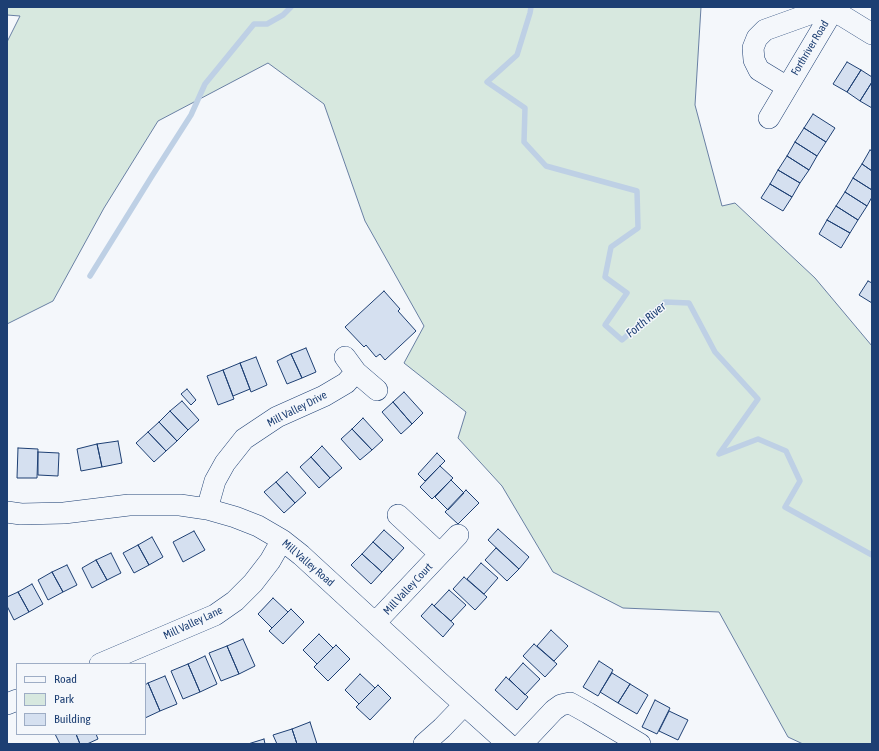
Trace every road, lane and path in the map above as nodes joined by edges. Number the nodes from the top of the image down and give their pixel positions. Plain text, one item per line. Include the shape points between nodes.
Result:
1 (834, 8) edge
2 (872, 34) edge
3 (787, 87) junction
4 (769, 118) dead end
5 (377, 390) dead end
6 (207, 509) junction
7 (7, 512) edge
8 (398, 515) dead end
9 (458, 535) dead end
10 (282, 540) junction
11 (440, 554) junction
12 (375, 623) junction
13 (102, 663) edge
14 (464, 705) junction
15 (424, 744) edge
16 (508, 744) edge
17 (522, 744) edge
18 (640, 744) edge

1 - 2 street
1 - 3 street, Forthriver Road
1 - 3 street, Forthriver Road via 818,11 765,30 757,38 753,48 754,60 759,70
3 - 4 street, Forthriver Road
5 - 6 street, Mill Valley Drive via 350,365 346,384 277,418 244,439 214,481
6 - 7 street, Mill Valley Road via 180,505 151,505 64,513
6 - 10 street, Mill Valley Road via 252,524
8 - 11 street, Mill Valley Court
9 - 11 street, Mill Valley Court
10 - 12 street, Mill Valley Road
10 - 13 street, Mill Valley Lane via 270,561 235,601 215,614
11 - 12 street, Mill Valley Court
12 - 14 street, Mill Valley Road
14 - 15 street
14 - 16 street, Mill Valley Road
17 - 18 street via 554,710 570,703

